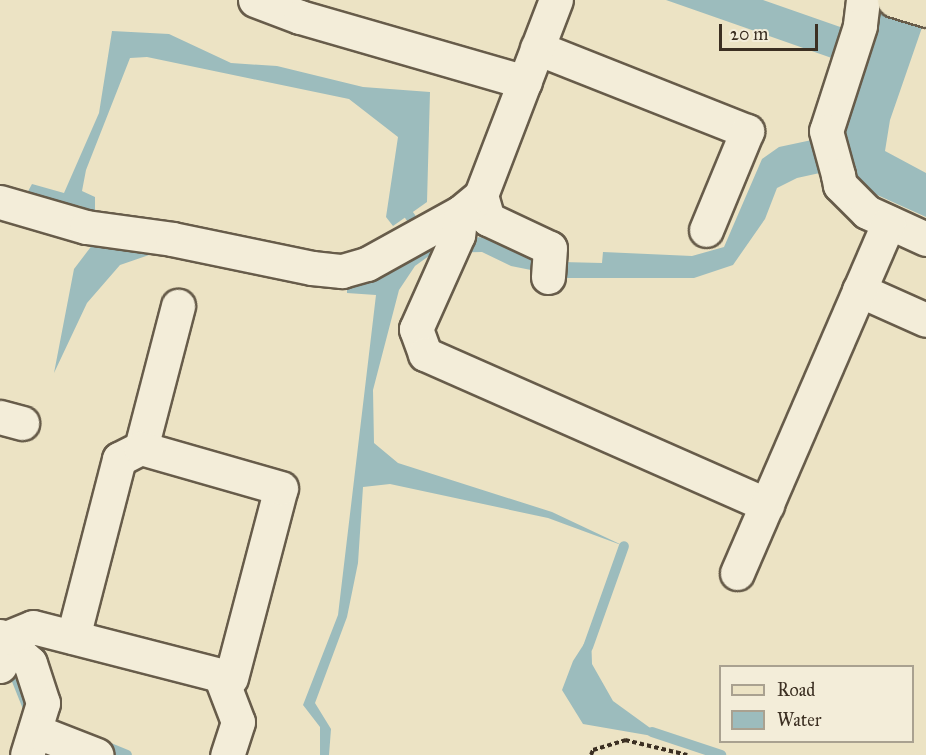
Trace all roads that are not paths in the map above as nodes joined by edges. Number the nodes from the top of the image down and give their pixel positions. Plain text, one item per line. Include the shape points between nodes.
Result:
1 (255, 0) edge
2 (556, 0) edge
3 (894, 0) edge
4 (926, 10) edge
5 (861, 13) edge
6 (537, 48) junction
7 (525, 82) junction
8 (0, 202) edge
9 (889, 222) junction
10 (449, 227) junction
11 (706, 230) dead end
12 (926, 238) edge
13 (549, 269) dead end
14 (859, 290) junction
15 (178, 306) dead end
16 (926, 320) edge
17 (141, 448) junction
18 (767, 505) junction
19 (737, 573) dead end
20 (73, 637) junction
21 (2, 650) edge
22 (220, 675) junction
23 (35, 730) edge
24 (97, 755) edge
25 (227, 755) edge

1 - 7 street via 300,17
2 - 6 street
3 - 4 main road
5 - 9 street via 826,131 840,185 867,212
6 - 7 street
6 - 11 street via 747,131
7 - 10 street
8 - 10 street via 95,228 342,270 367,264
9 - 12 street
9 - 14 street
10 - 13 street via 488,219 550,248
10 - 18 street via 416,329 425,354
14 - 16 street
14 - 18 street
15 - 17 street
17 - 20 street via 119,459
17 - 22 street via 281,488 231,678
18 - 19 street
20 - 21 street via 33,627
20 - 22 street
21 - 23 street via 30,663
22 - 25 street via 238,722
23 - 24 street

